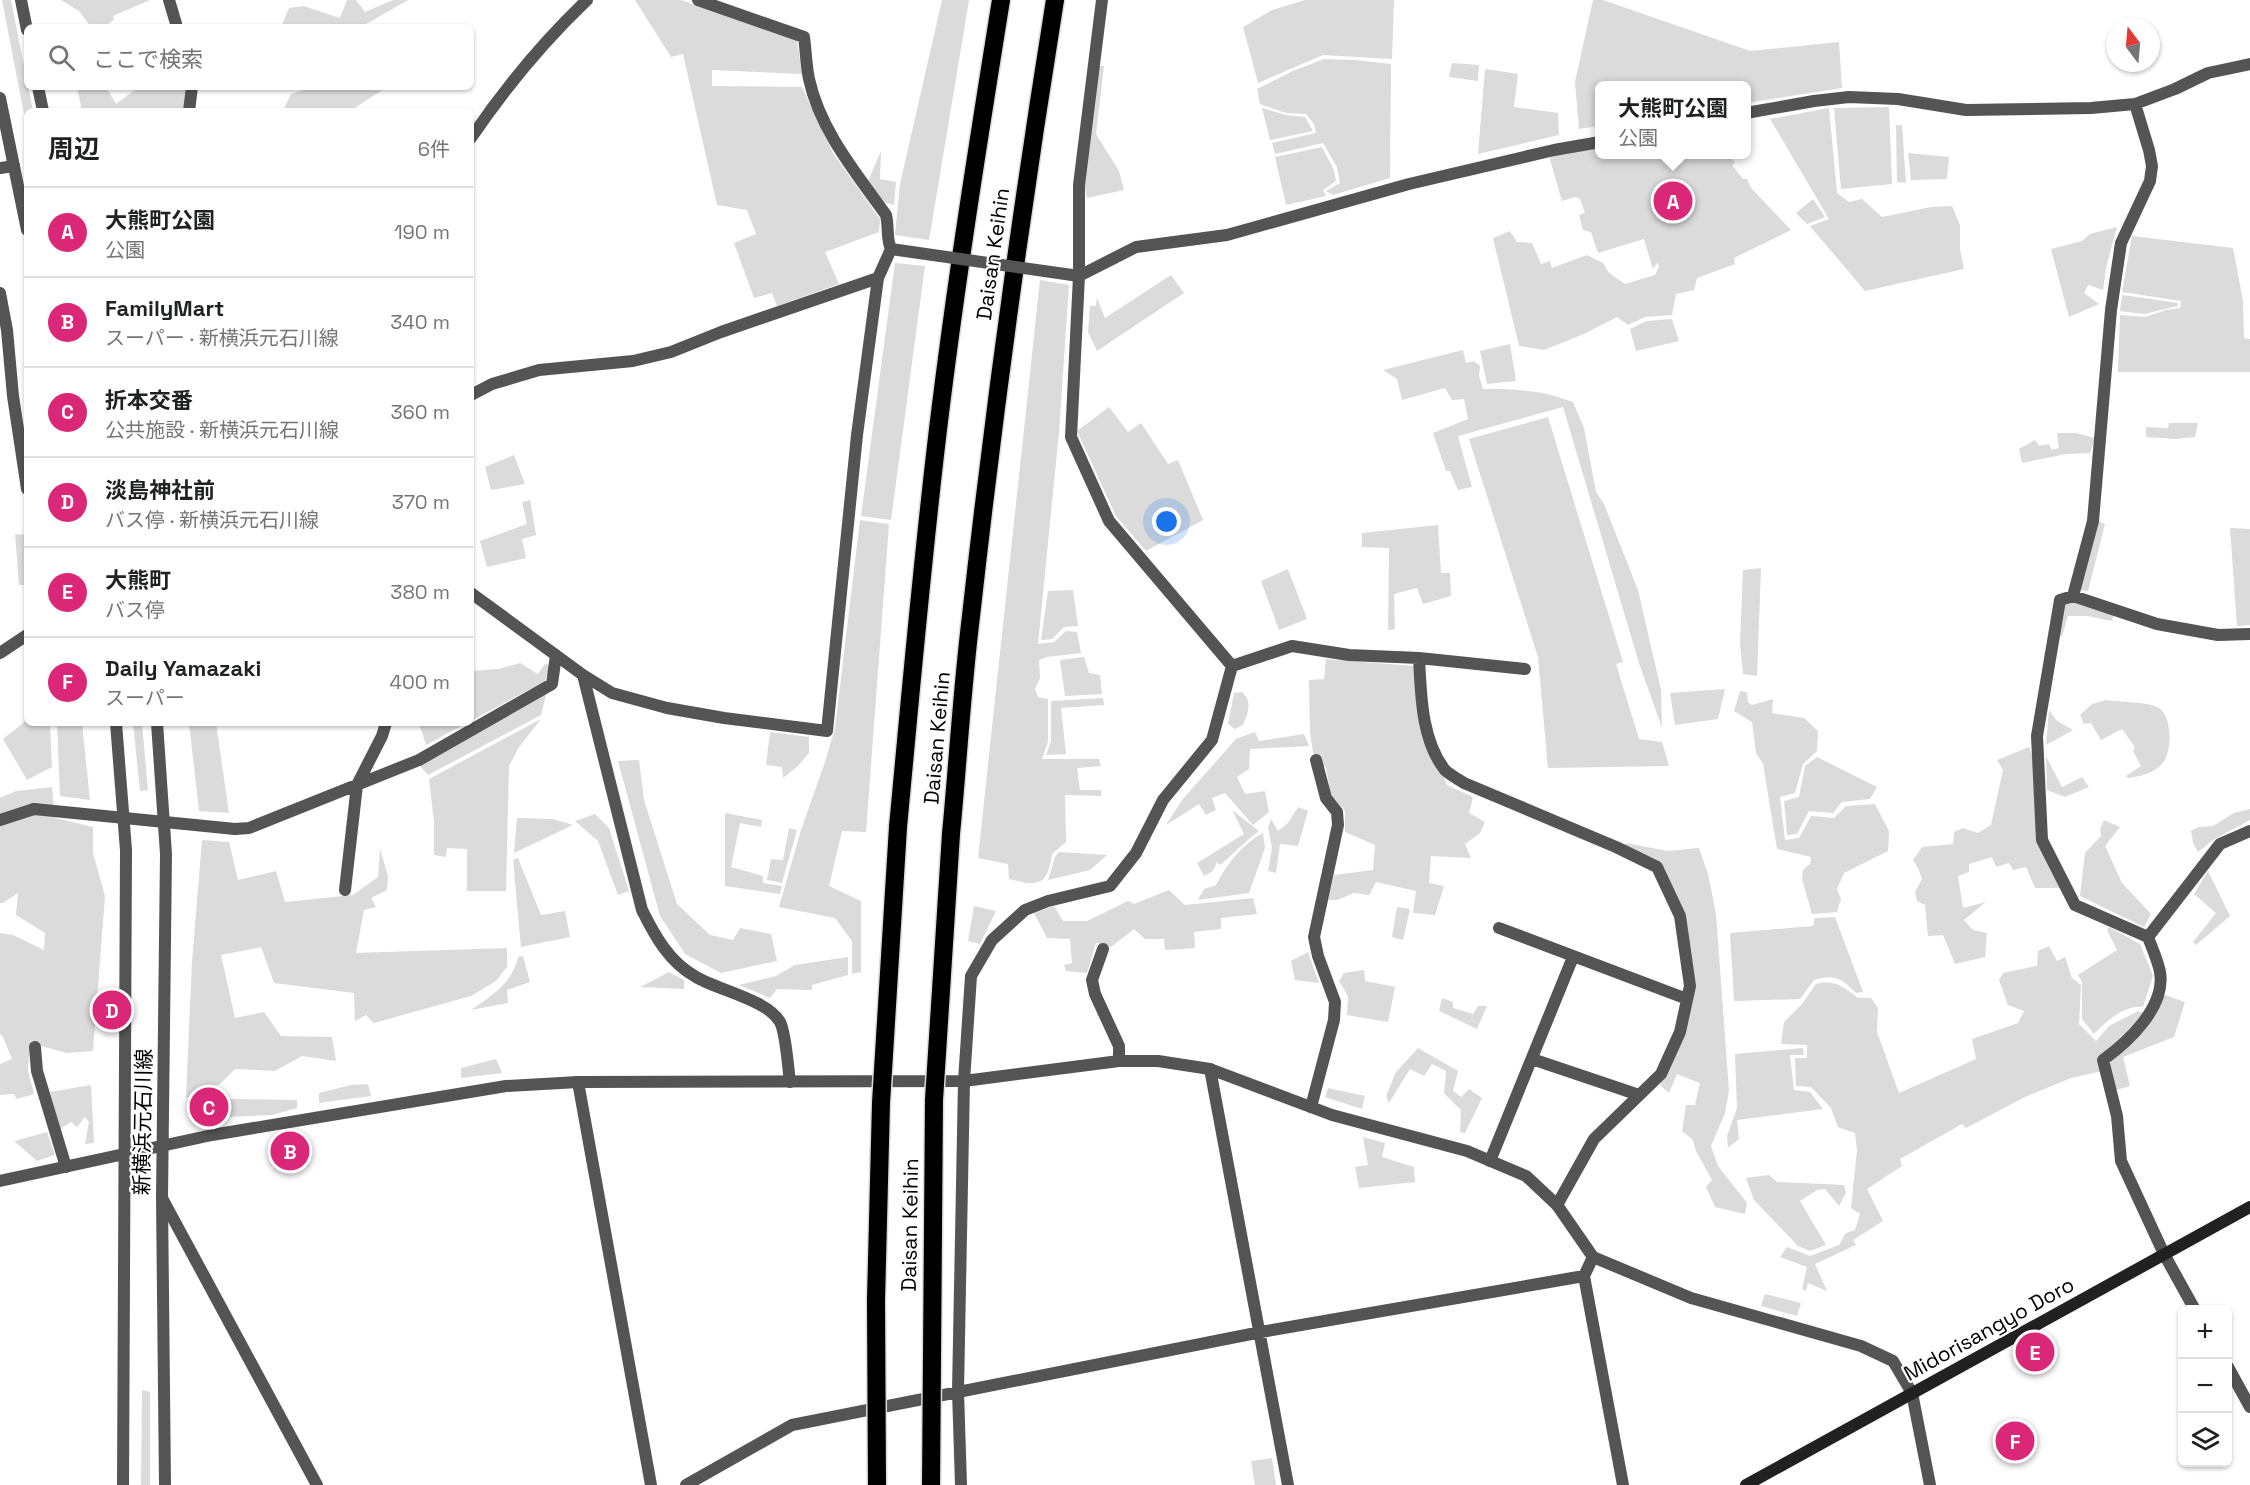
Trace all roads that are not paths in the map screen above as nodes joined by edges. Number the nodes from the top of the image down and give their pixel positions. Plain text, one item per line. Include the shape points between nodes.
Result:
1 (21, 0) edge
2 (169, 0) edge
3 (587, 0) edge
4 (698, 0) edge
5 (1001, 0) edge
6 (1055, 0) edge
7 (1102, 0) edge
8 (26, 24) edge
9 (176, 24) edge
10 (2250, 64) edge
11 (39, 90) edge
12 (192, 90) edge
13 (0, 98) edge
14 (2135, 104) junction
15 (42, 108) edge
16 (189, 108) edge
17 (1751, 112) edge
18 (474, 134) edge
19 (1595, 143) edge
20 (14, 166) junction
21 (0, 168) edge
22 (24, 215) edge
23 (891, 249) junction
24 (1079, 276) junction
25 (878, 278) junction
26 (0, 293) edge
27 (474, 393) edge
28 (24, 469) edge
29 (474, 595) edge
30 (2073, 596) junction
31 (2250, 634) edge
32 (24, 637) edge
33 (0, 653) edge
34 (556, 655) junction
35 (1419, 658) junction
36 (1232, 666) junction
37 (1525, 669) dead end
38 (583, 675) junction
39 (116, 726) edge
40 (157, 726) edge
41 (385, 726) edge
42 (1316, 760) dead end
43 (357, 785) junction
44 (0, 820) edge
45 (2250, 831) edge
46 (345, 890) dead end
47 (1499, 928) dead end
48 (2148, 936) junction
49 (1103, 949) dead end
50 (1573, 957) junction
51 (1687, 999) junction
52 (35, 1047) dead end
53 (1532, 1059) junction
54 (1119, 1061) junction
55 (1210, 1069) junction
56 (578, 1082) junction
57 (790, 1082) junction
58 (964, 1082) junction
59 (1639, 1095) junction
60 (1311, 1107) junction
61 (163, 1146) junction
62 (125, 1154) junction
63 (1490, 1161) junction
64 (66, 1167) junction
65 (0, 1181) edge
66 (162, 1198) junction
67 (1557, 1205) junction
68 (2250, 1207) edge
69 (2164, 1254) junction
70 (1593, 1257) junction
71 (1584, 1276) junction
72 (876, 1300) junction
73 (2192, 1305) edge
74 (1261, 1332) junction
75 (2232, 1374) edge
76 (958, 1391) junction
77 (1912, 1394) junction
78 (2250, 1407) edge
79 (123, 1485) edge
80 (165, 1485) edge
81 (317, 1485) edge
82 (651, 1485) edge
83 (686, 1485) edge
84 (867, 1485) edge
85 (877, 1485) edge
86 (930, 1485) edge
87 (961, 1485) edge
88 (1288, 1485) edge
89 (1623, 1485) edge
90 (1746, 1485) edge
91 (1930, 1485) edge

1 - 8 street
2 - 9 street
3 - 18 street via 532,56
4 - 23 street via 804,37 808,78 819,110 842,154 886,215
5 - 72 highway, Daisan Keihin, bridge via 969,196 917,618 898,827 881,1103
6 - 86 highway, Daisan Keihin, bridge via 993,419 951,834 934,1100
7 - 24 street via 1079,185
10 - 14 street via 2208,73
11 - 15 street
12 - 16 street
13 - 20 street
14 - 17 street via 1966,110 1898,99 1849,97
14 - 30 street via 2152,166 2150,181 2121,243 2111,310 2094,521
19 - 24 street via 1409,184 1227,235 1136,247
20 - 21 street
20 - 22 street
23 - 24 street, bridge
23 - 25 street
24 - 36 street via 1071,437 1109,521
25 - 27 street via 672,352 539,370
25 - 38 street via 857,435 827,731 667,708 612,693
26 - 28 street
29 - 34 street
30 - 31 street via 2157,624 2218,635
30 - 48 street via 2060,600 2037,736 2042,840 2075,905
32 - 33 street
34 - 38 street
34 - 43 street via 552,684 419,760
35 - 36 street via 1349,655 1292,646
35 - 37 street
35 - 51 street via 1423,717 1445,770 1464,783 1657,867 1680,916 1690,986
36 - 58 street via 1212,740 1163,800 1136,853 1110,886 1025,910 992,940 972,976
38 - 57 street via 642,910 655,937 672,959 695,977 770,1010 781,1023
39 - 62 street, 新横浜元石川線 via 126,850
40 - 61 street, 新横浜元石川線 via 166,854
41 - 43 street
42 - 60 street via 1338,825 1314,937 1335,1002 1334,1020
43 - 44 street, bridge via 249,828 34,809
43 - 46 street
45 - 48 street via 2220,844
47 - 50 street
48 - 69 street via 2160,973 2150,1013 2132,1036 2103,1060 2117,1116 2121,1161
49 - 54 street via 1092,980 1119,1046
50 - 51 street
50 - 53 street
51 - 59 street via 1680,1032 1661,1074
52 - 64 street via 37,1071
53 - 59 street
53 - 63 street
54 - 55 street via 1158,1061
54 - 58 street
55 - 60 street
55 - 74 street
56 - 57 street
56 - 61 street via 506,1086
56 - 82 street
57 - 58 street
58 - 76 street
59 - 67 street via 1594,1139
60 - 63 street via 1467,1150
61 - 62 street
61 - 66 street, 新横浜元石川線
62 - 64 street
62 - 79 street, 新横浜元石川線
63 - 67 street via 1526,1176
64 - 65 street
66 - 80 street, 新横浜元石川線
66 - 81 street
67 - 70 street
68 - 69 main road, Midorisangyo Doro
69 - 73 street
69 - 77 main road, Midorisangyo Doro
70 - 71 street
70 - 77 street via 1691,1298 1861,1346 1893,1361
71 - 74 street
71 - 89 street
72 - 84 highway, bridge
72 - 85 highway, Daisan Keihin, bridge
74 - 76 street
74 - 88 street
75 - 78 street
76 - 83 street via 792,1425
76 - 87 street
77 - 90 main road, Midorisangyo Doro
77 - 91 street

